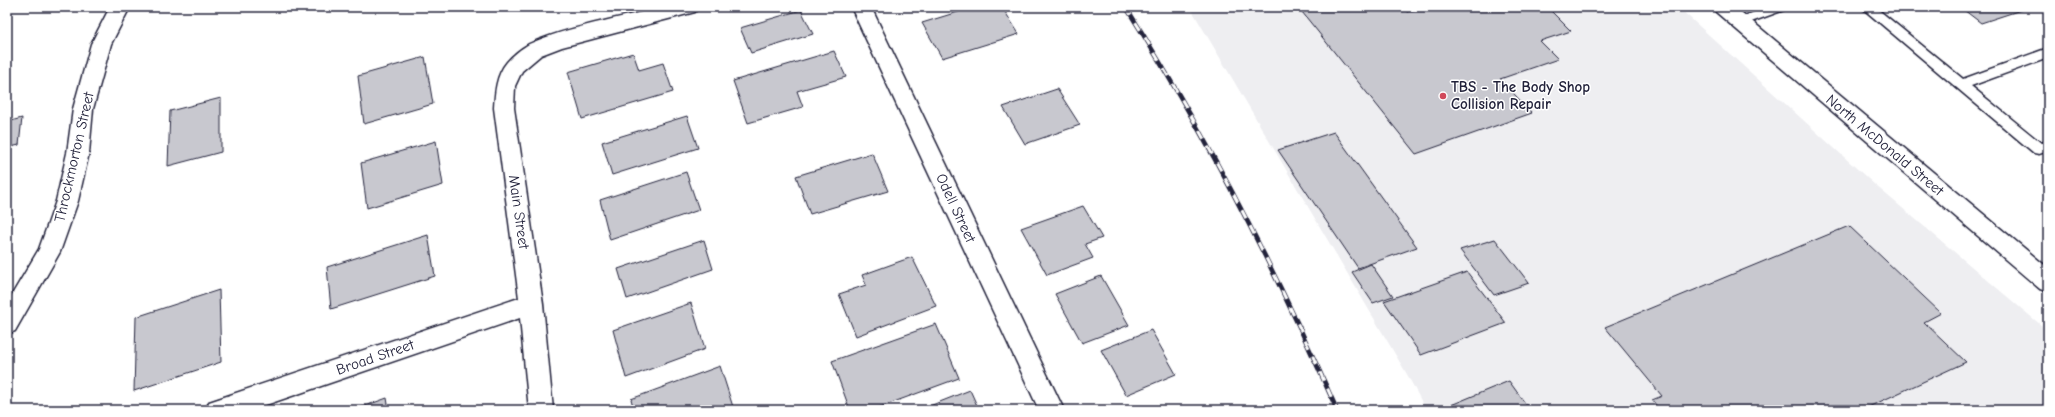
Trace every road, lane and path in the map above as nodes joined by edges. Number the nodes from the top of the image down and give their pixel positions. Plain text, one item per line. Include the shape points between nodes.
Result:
1 (120, 7) edge
2 (688, 7) edge
3 (861, 7) edge
4 (1723, 7) edge
5 (1780, 7) edge
6 (1867, 7) edge
7 (1740, 22) junction
8 (2048, 53) edge
9 (1961, 85) junction
10 (2048, 146) edge
11 (2048, 282) edge
12 (531, 304) junction
13 (7, 324) edge
14 (218, 410) edge
15 (541, 410) edge
16 (1052, 410) edge

1 - 13 street, Throckmorton Street via 101,44 83,109 78,152 67,201 49,252
2 - 12 street, Main Street via 556,41 534,50 514,67 505,86 504,108
3 - 16 street, Odell Street
4 - 7 street, North McDonald Street
5 - 7 lane
6 - 9 lane
7 - 11 street, North McDonald Street
8 - 9 lane
9 - 10 lane via 2039,149
12 - 14 street, Broad Street
12 - 15 street, Main Street

